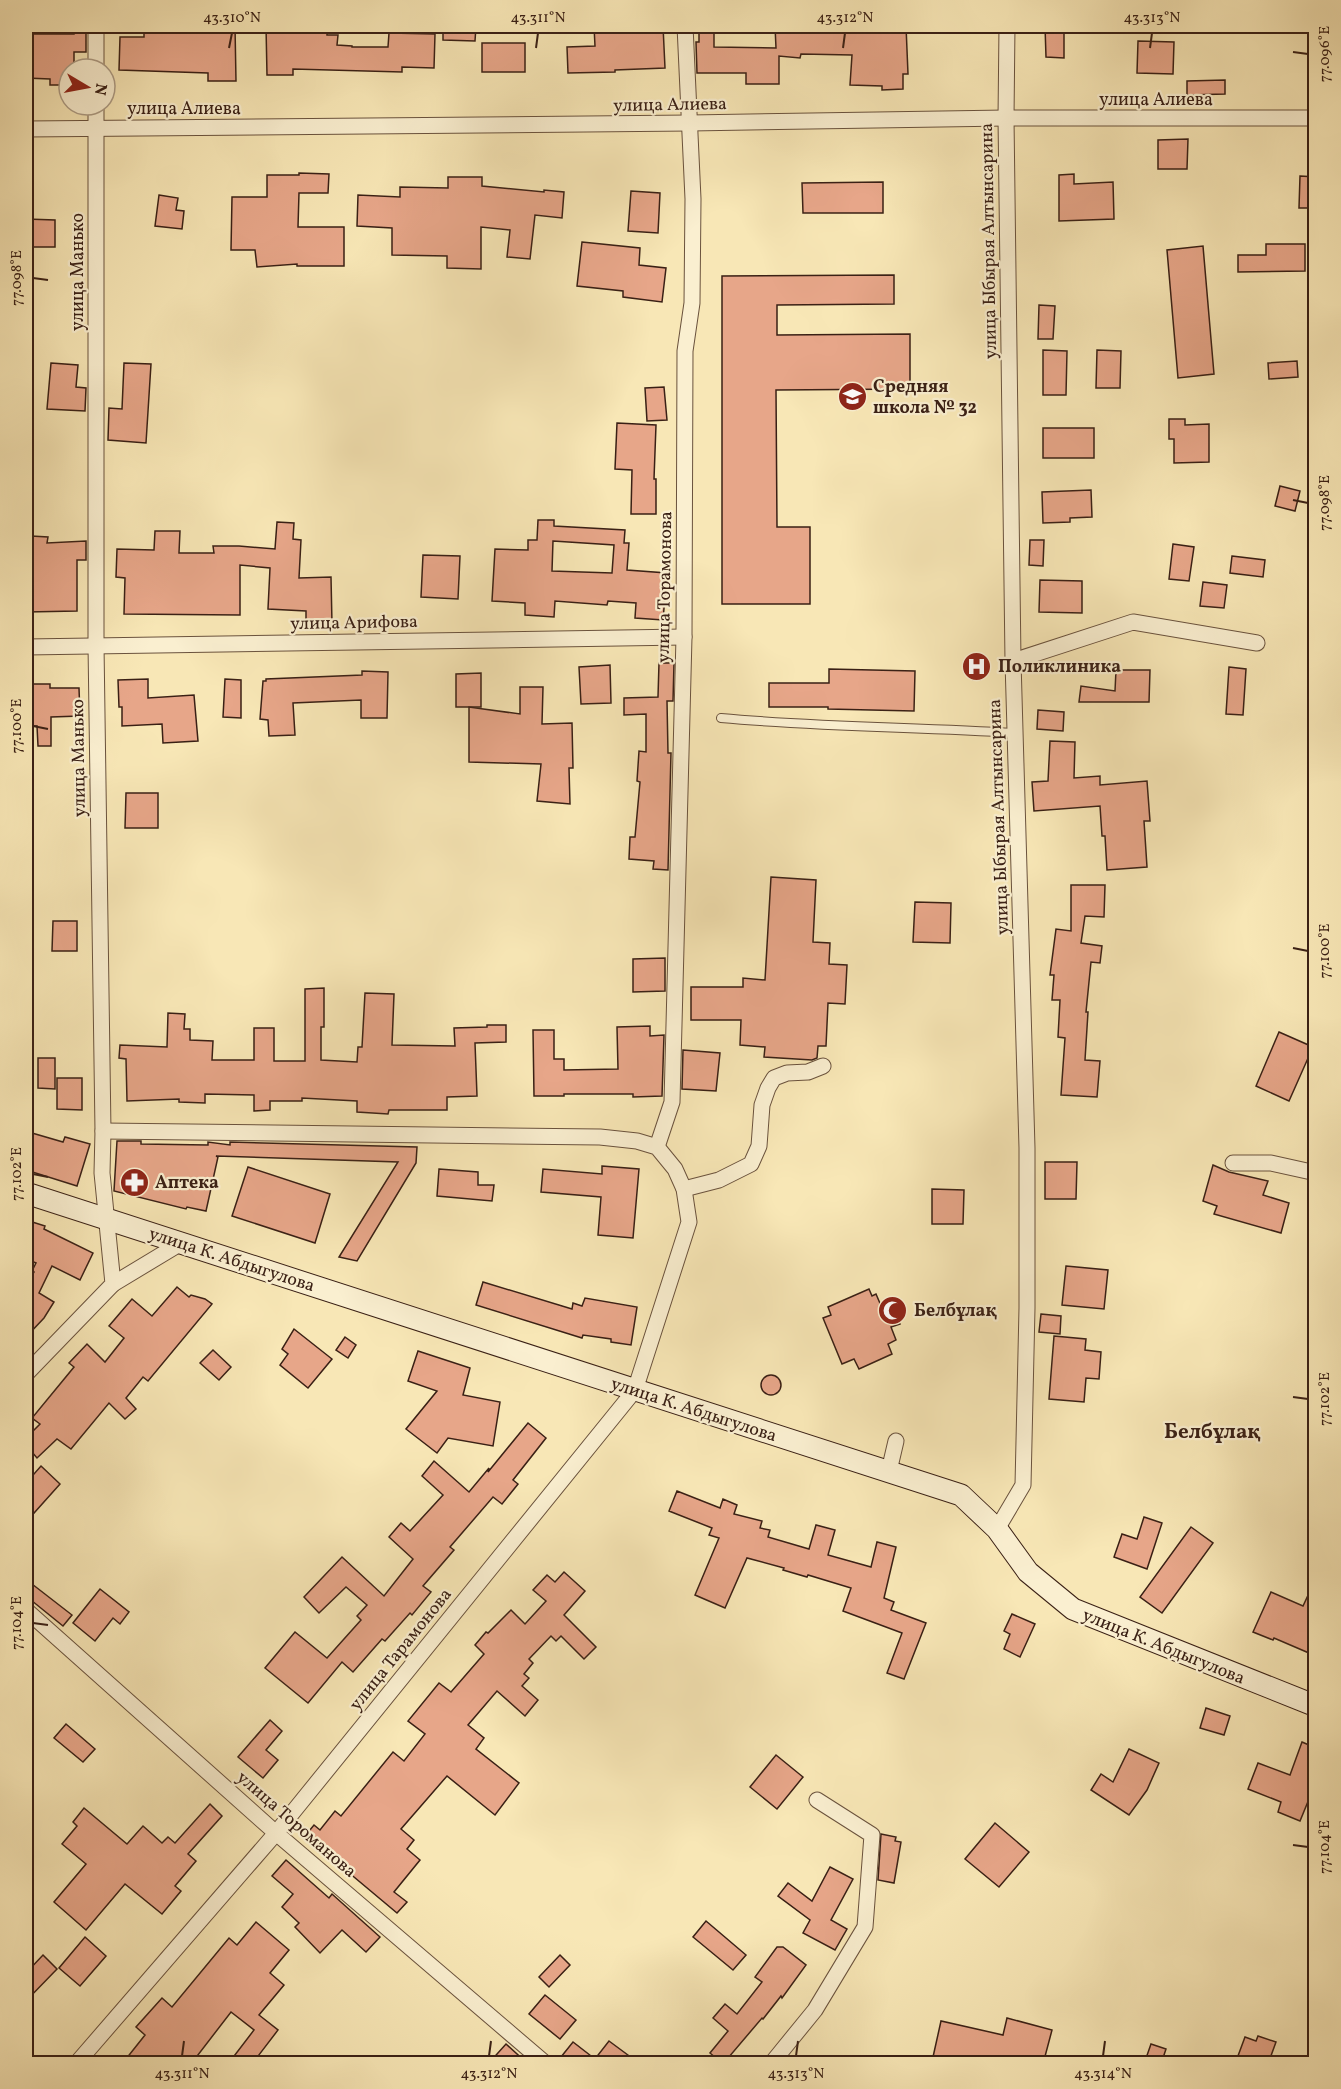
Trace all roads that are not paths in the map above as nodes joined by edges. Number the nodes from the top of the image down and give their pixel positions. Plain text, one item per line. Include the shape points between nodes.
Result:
1 (96, 26) edge
2 (685, 26) edge
3 (1007, 26) edge
4 (96, 57) edge
5 (97, 117) edge
6 (1006, 118) junction
7 (1316, 118) edge
8 (690, 123) junction
9 (97, 128) junction
10 (26, 129) edge
11 (684, 637) junction
12 (1257, 643) dead end
13 (96, 645) junction
14 (26, 646) edge
15 (1013, 661) junction
16 (722, 718) dead end
17 (1015, 733) junction
18 (823, 1066) dead end
19 (103, 1131) junction
20 (657, 1147) junction
21 (1233, 1163) dead end
22 (1316, 1173) edge
23 (684, 1189) junction
24 (26, 1193) edge
25 (106, 1218) junction
26 (181, 1243) junction
27 (113, 1284) junction
28 (26, 1374) edge
29 (635, 1390) junction
30 (896, 1441) dead end
31 (889, 1472) junction
32 (997, 1529) junction
33 (26, 1610) edge
34 (1316, 1706) edge
35 (817, 1800) dead end
36 (276, 1833) junction
37 (76, 2064) edge
38 (546, 2064) edge
39 (771, 2064) edge

1 - 4 street
2 - 8 street, улица Торамонова
3 - 6 street, улица Ыбырая Алтынсарина
5 - 9 street, улица Манько
6 - 7 street, улица Алиева
6 - 8 street, улица Алиева
6 - 15 street, улица Ыбырая Алтынсарина
8 - 9 street, улица Алиева
8 - 11 street, улица Торамонова via 692,303 685,351
9 - 10 street, улица Алиева
9 - 13 street, улица Манько
11 - 13 street, улица Арифова
11 - 20 street, улица Торамонова via 672,1102
12 - 15 street via 1132,622
13 - 14 street, улица Арифова
13 - 19 street, улица Манько
15 - 17 street, улица Ыбырая Алтынсарина
16 - 17 lane
17 - 32 street, улица Ыбырая Алтынсарина via 1028,1148 1023,1485
18 - 23 street via 774,1078 762,1105 759,1146 751,1164 719,1180
19 - 20 street via 600,1137
19 - 25 street, улица Манько
20 - 23 street via 675,1169
21 - 22 street via 1271,1163
23 - 29 street, улица Тарамонова via 689,1222
24 - 25 street, улица К. Абдыгулова
25 - 26 street, улица К. Абдыгулова
25 - 27 street, улица Манько
26 - 27 street
26 - 29 street, улица К. Абдыгулова
27 - 28 street
29 - 31 street, улица К. Абдыгулова
29 - 36 street, улица Тарамонова
30 - 31 street
31 - 32 street, улица К. Абдыгулова via 962,1495
32 - 34 street, улица К. Абдыгулова via 1028,1572 1073,1609
33 - 36 street, улица Тороманова
35 - 39 street via 872,1835 865,1927 815,2010
36 - 37 street, улица Тарамонова
36 - 38 street, улица Тороманова

